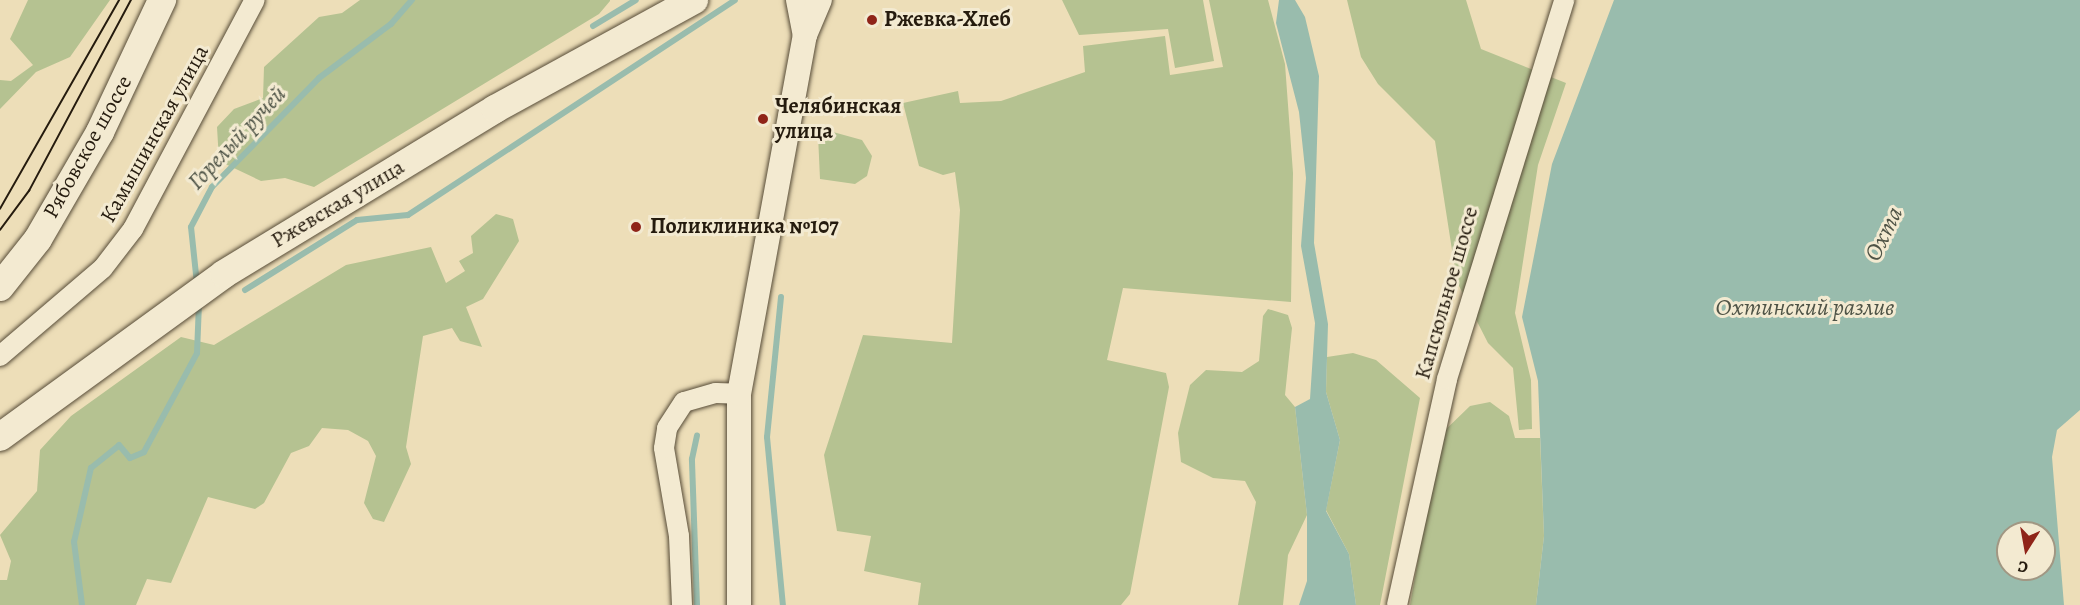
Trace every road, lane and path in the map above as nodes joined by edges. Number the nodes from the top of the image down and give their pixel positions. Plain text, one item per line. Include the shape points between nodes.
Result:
1 (162, 0) edge
2 (255, 0) edge
3 (694, 0) edge
4 (798, 0) edge
5 (820, 0) edge
6 (1564, 0) edge
7 (805, 35) junction
8 (0, 287) edge
9 (32, 328) junction
10 (0, 338) edge
11 (0, 356) edge
12 (739, 394) junction
13 (0, 437) edge
14 (682, 605) edge
15 (739, 605) edge
16 (1397, 605) edge

1 - 8 main road, Рябовское шоссе via 65,192
2 - 9 street, Камышинская улица via 133,229 103,268
3 - 13 main road, Ржевская улица via 495,109 224,274
4 - 7 street
5 - 7 street
6 - 16 street, Капсюльное шоссе via 1447,379
7 - 12 street
9 - 10 street, Камышинская улица
9 - 11 street, Камышинская улица
12 - 14 street via 716,393 684,402 667,428 664,448 679,536
12 - 15 street

